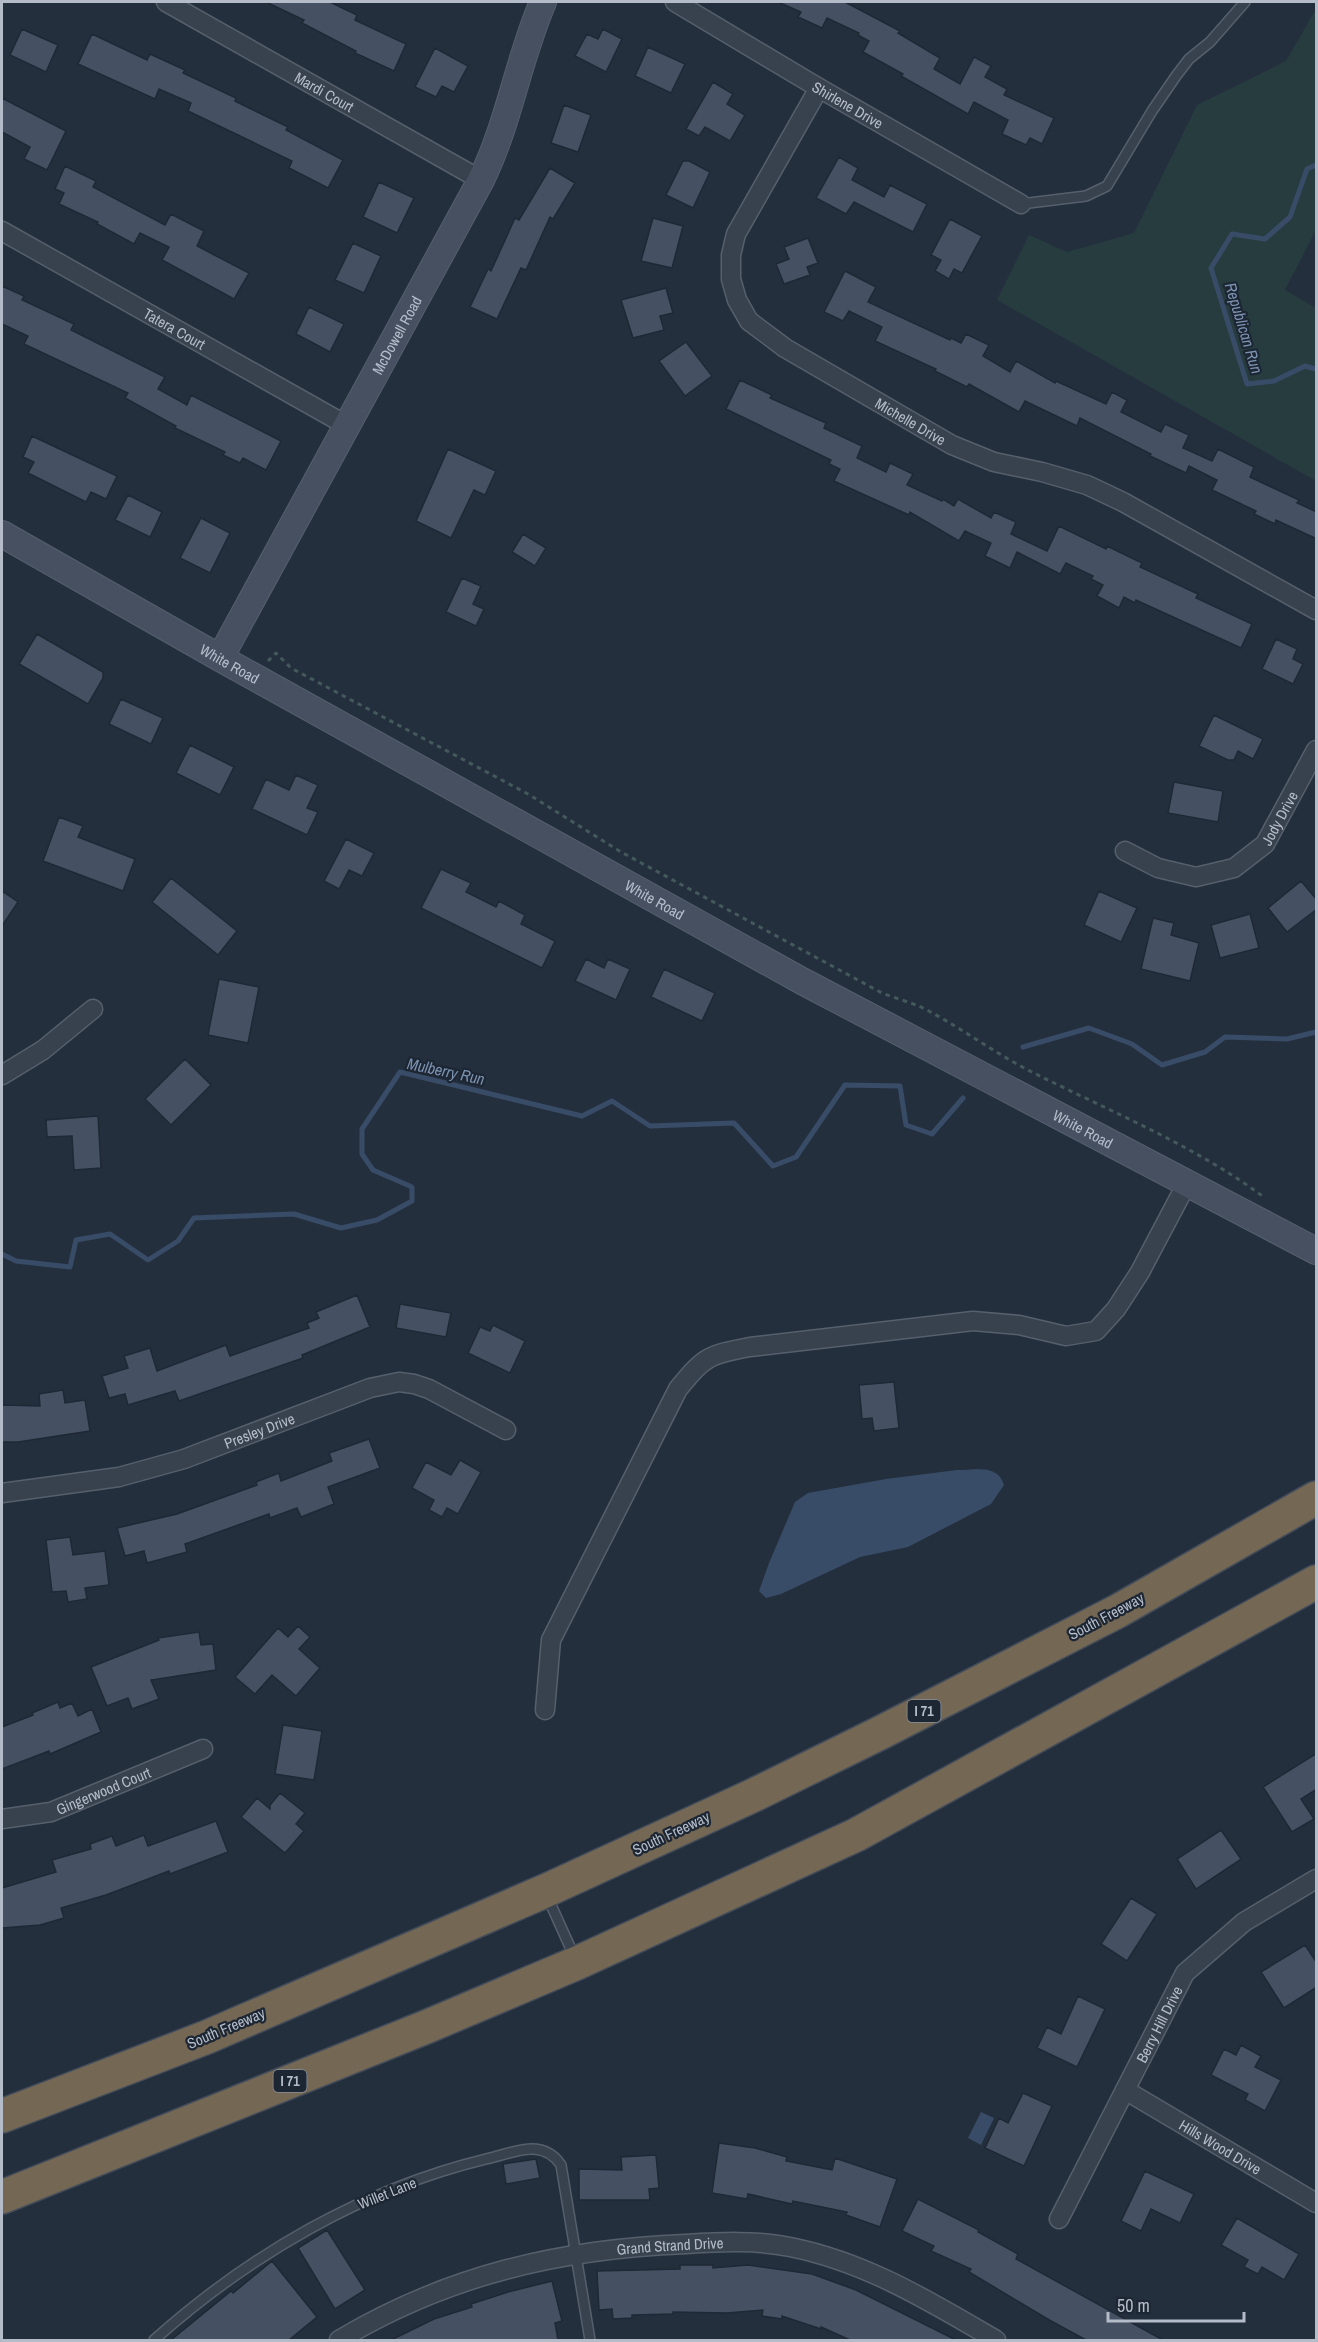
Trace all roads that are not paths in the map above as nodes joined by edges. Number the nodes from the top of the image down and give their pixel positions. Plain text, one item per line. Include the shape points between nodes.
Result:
1 (166, 2) edge
2 (543, 2) edge
3 (675, 2) edge
4 (1245, 2) edge
5 (819, 88) junction
6 (481, 180) junction
7 (1021, 204) joint
8 (2, 231) edge
9 (346, 425) junction
10 (2, 534) edge
11 (1317, 610) edge
12 (220, 658) junction
13 (1317, 750) edge
14 (1125, 851) dead end
15 (93, 1009) dead end
16 (2, 1075) edge
17 (1187, 1183) junction
18 (1317, 1251) edge
19 (506, 1431) dead end
20 (2, 1493) edge
21 (1317, 1498) edge
22 (1317, 1582) edge
23 (545, 1710) dead end
24 (203, 1749) dead end
25 (2, 1819) edge
26 (1317, 1879) edge
27 (545, 1892) junction
28 (577, 1963) junction
29 (1125, 2090) junction
30 (2, 2116) edge
31 (2, 2197) edge
32 (1317, 2203) edge
33 (1059, 2219) dead end
34 (575, 2254) junction
35 (154, 2340) edge
36 (339, 2340) edge
37 (590, 2340) edge
38 (996, 2340) edge

1 - 6 street, Mardi Court
2 - 6 street, McDowell Road via 502,131
3 - 5 street, Shirlene Drive
4 - 7 lane via 1182,67 1107,186 1086,196
5 - 7 street, Shirlene Drive
5 - 11 street, Michelle Drive via 736,234 731,279 748,321 785,348 952,445 994,462 1087,485
6 - 9 street, McDowell Road
8 - 9 street, Tatera Court
9 - 12 street, McDowell Road
10 - 12 street, White Road
12 - 17 street, White Road via 802,981
13 - 14 street, Jody Drive via 1265,844 1234,868 1196,877 1158,868
15 - 16 street via 43,1050
17 - 18 street, White Road
17 - 23 street via 1140,1272 1096,1331 1066,1336 1019,1325 973,1321 750,1347 716,1354 698,1364 678,1389 551,1640
19 - 20 street, Presley Drive via 429,1389 399,1382 370,1388 184,1459 119,1477
21 - 27 highway, South Freeway / I 71 via 1118,1611 880,1733
22 - 28 highway, I 71 via 856,1835
24 - 25 street, Gingerwood Court via 51,1812
26 - 29 street, Berry Hill Drive via 1244,1922 1185,1973
27 - 28 lane
27 - 30 highway, South Freeway / I 71 via 207,2037
28 - 31 highway, I 71
29 - 32 street, Hills Wood Drive
29 - 33 street, Berry Hill Drive
34 - 35 lane, Willet Lane via 561,2164 547,2151 528,2149 457,2166 334,2216 224,2282
34 - 36 street, Grand Strand Drive via 467,2280
34 - 37 lane, Willet Lane
34 - 38 street, Grand Strand Drive via 718,2242 790,2247 895,2282

